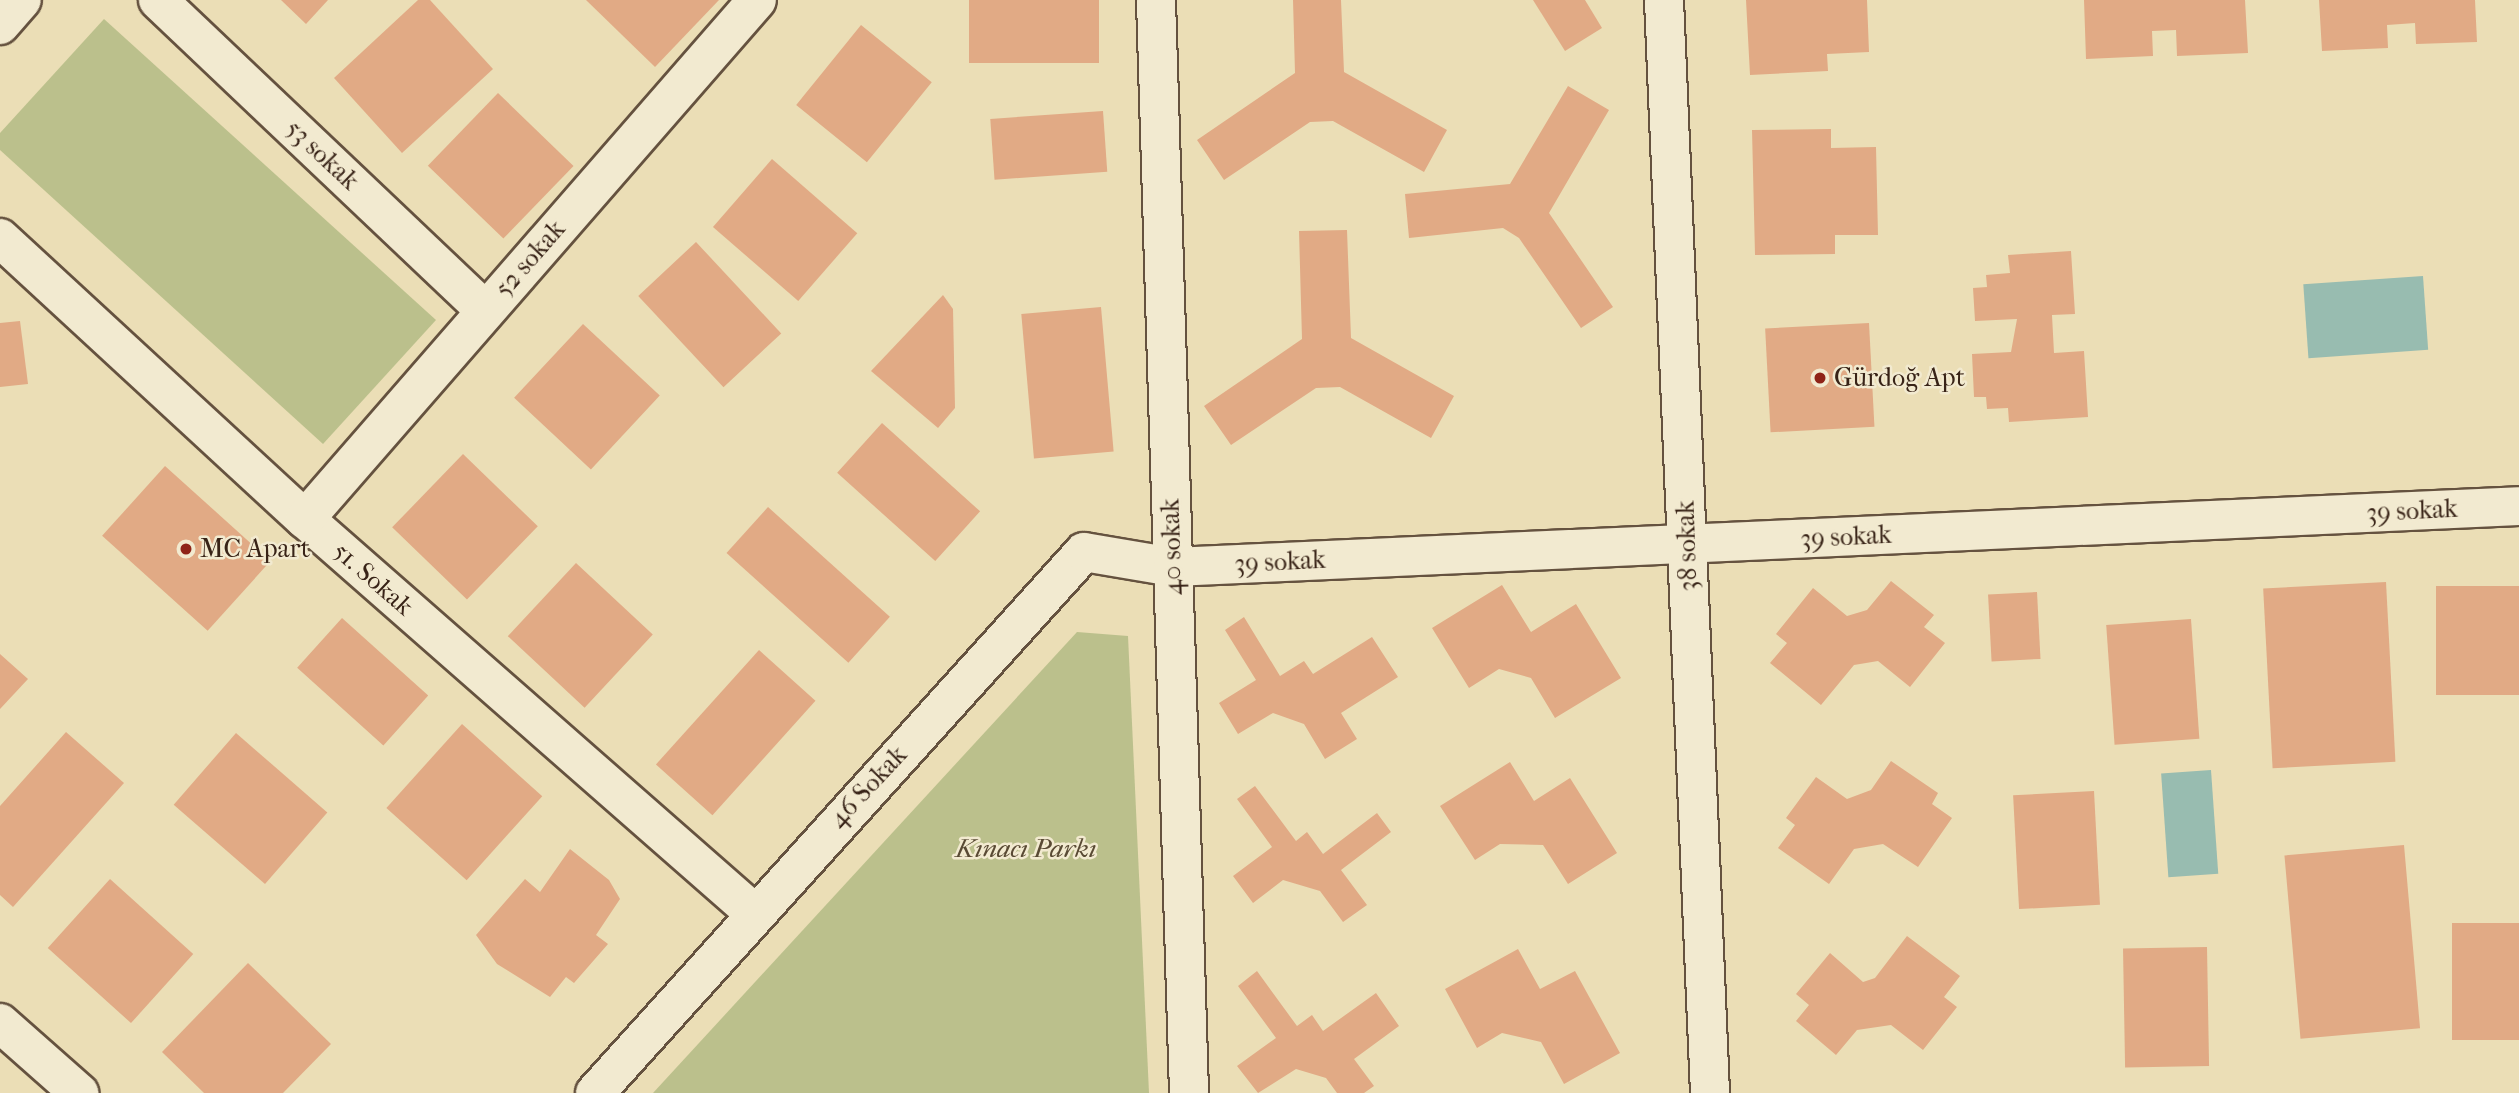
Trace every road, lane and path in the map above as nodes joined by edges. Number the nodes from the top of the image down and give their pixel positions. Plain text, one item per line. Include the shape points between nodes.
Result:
1 (22, 0) edge
2 (158, 0) edge
3 (757, 0) edge
4 (1156, 0) edge
5 (1664, 0) edge
6 (0, 25) edge
7 (0, 238) edge
8 (485, 310) junction
9 (2519, 506) edge
10 (305, 519) junction
11 (1687, 544) junction
12 (1173, 567) junction
13 (753, 912) junction
14 (0, 1023) edge
15 (79, 1093) edge
16 (595, 1093) edge
17 (1189, 1093) edge
18 (1710, 1093) edge

1 - 6 street
2 - 8 street, 53 sokak
3 - 8 street, 52 sokak
4 - 12 street, 40 sokak
5 - 11 street, 38 sokak
7 - 10 street, 51. Sokak
8 - 10 street, 52 sokak
9 - 11 street, 39 sokak
10 - 13 street, 51. Sokak
11 - 12 street, 39 sokak
11 - 18 street, 38 sokak
12 - 13 street, 46 Sokak via 1084,552
12 - 17 street, 40 sokak
13 - 16 street, 46 Sokak
14 - 15 street

